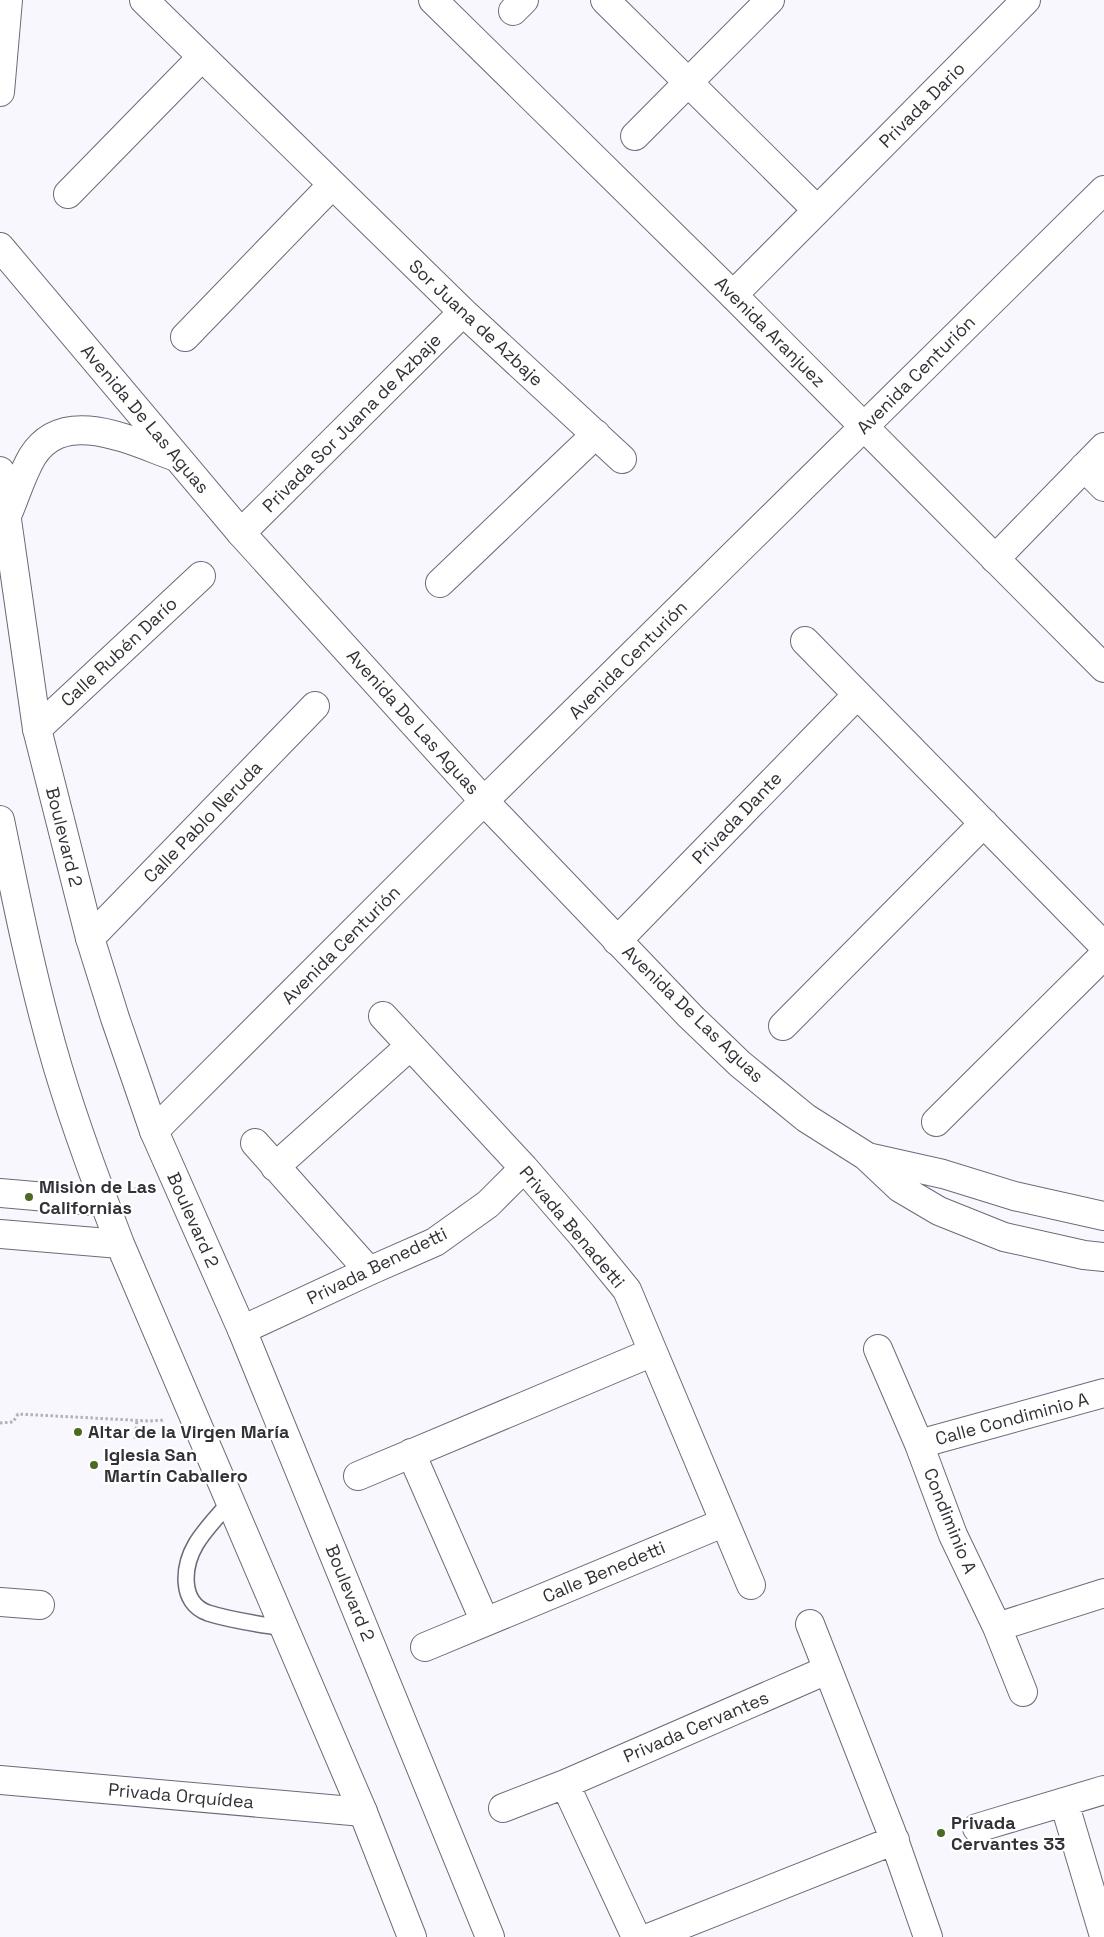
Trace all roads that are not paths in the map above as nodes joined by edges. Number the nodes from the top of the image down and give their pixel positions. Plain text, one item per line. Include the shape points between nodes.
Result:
1 (8, 0) edge
2 (144, 0) edge
3 (433, 0) edge
4 (605, 0) edge
5 (770, 0) edge
6 (1026, 0) edge
7 (202, 57) junction
8 (688, 82) junction
9 (0, 92) edge
10 (635, 136) dead end
11 (332, 185) junction
12 (1104, 190) edge
13 (68, 194) dead end
14 (817, 210) junction
15 (0, 247) edge
16 (733, 295) junction
17 (463, 312) junction
18 (185, 337) dead end
19 (864, 426) junction
20 (596, 434) junction
21 (1104, 447) edge
22 (176, 457) junction
23 (622, 459) dead end
24 (1084, 468) junction
25 (0, 471) edge
26 (1104, 487) edge
27 (6, 518) junction
28 (241, 533) junction
29 (995, 559) junction
30 (201, 576) dead end
31 (440, 583) dead end
32 (805, 641) dead end
33 (1104, 668) edge
34 (858, 695) junction
35 (315, 706) dead end
36 (37, 729) junction
37 (484, 801) junction
38 (0, 820) edge
39 (984, 823) junction
40 (90, 938) junction
41 (617, 941) junction
42 (1104, 946) edge
43 (1104, 955) edge
44 (383, 1016) dead end
45 (783, 1026) dead end
46 (410, 1046) junction
47 (936, 1122) dead end
48 (154, 1131) junction
49 (255, 1143) dead end
50 (866, 1156) junction
51 (275, 1167) junction
52 (524, 1168) junction
53 (0, 1193) edge
54 (104, 1202) junction
55 (1104, 1216) edge
56 (0, 1234) edge
57 (120, 1244) junction
58 (1104, 1258) edge
59 (369, 1271) junction
60 (242, 1330) junction
61 (878, 1349) dead end
62 (653, 1352) junction
63 (1104, 1393) edge
64 (919, 1444) junction
65 (411, 1453) junction
66 (358, 1476) dead end
67 (230, 1502) junction
68 (723, 1523) junction
69 (751, 1585) dead end
70 (1104, 1592) edge
71 (0, 1602) edge
72 (40, 1606) dead end
73 (485, 1622) junction
74 (810, 1624) dead end
75 (997, 1627) junction
76 (284, 1628) junction
77 (425, 1647) dead end
78 (827, 1670) junction
79 (1023, 1692) dead end
80 (0, 1780) edge
81 (564, 1784) junction
82 (1104, 1790) edge
83 (1064, 1802) junction
84 (503, 1808) dead end
85 (363, 1812) junction
86 (977, 1828) dead end
87 (895, 1840) junction
88 (1104, 1936) edge
89 (412, 1937) edge
90 (490, 1937) edge
91 (636, 1937) edge
92 (651, 1937) edge
93 (928, 1937) edge

1 - 9 street
2 - 7 street, Sor Juana de Azbaje
3 - 16 street, Avenida Aranjuez
4 - 8 street
5 - 8 street
6 - 14 street, Privada Dario
7 - 11 street, Sor Juana de Azbaje
7 - 13 street
8 - 10 street
8 - 14 street
11 - 17 street, Sor Juana de Azbaje
11 - 18 street
12 - 19 street, Avenida Centurión
14 - 16 street, Privada Dario
15 - 22 street, Avenida De Las Aguas
16 - 19 street, Avenida Aranjuez
17 - 20 street, Sor Juana de Azbaje
17 - 28 street, Privada Sor Juana de Azbaje
19 - 29 street, Avenida Aranjuez
19 - 37 street, Avenida Centurión
20 - 23 street, Sor Juana de Azbaje
20 - 31 street
21 - 24 street
22 - 27 street via 110,434 86,429 67,432 46,441 32,457
22 - 28 street, Avenida De Las Aguas
24 - 26 street
24 - 29 street
25 - 27 street, Boulevard 2
27 - 36 street, Boulevard 2
28 - 37 street, Avenida De Las Aguas
29 - 33 street, Avenida Aranjuez
30 - 36 street, Calle Rubén Darío
32 - 34 street
34 - 39 street
34 - 41 street, Privada Dante
35 - 40 street, Calle Pablo Neruda
36 - 40 street, Boulevard 2
37 - 41 street, Avenida De Las Aguas
37 - 48 street, Avenida Centurión
38 - 54 street via 28,954 58,1068
39 - 42 street
39 - 45 street
40 - 48 street, Boulevard 2
41 - 50 street, Avenida De Las Aguas via 740,1064 806,1118
43 - 47 street
44 - 46 street, Privada Benadetti
46 - 51 street
46 - 52 street, Privada Benadetti
48 - 60 street, Boulevard 2
49 - 51 street
50 - 55 street, Avenida De Las Aguas via 943,1174 1014,1196
50 - 58 street, Avenida De Las Aguas via 900,1188 939,1211 1004,1237
51 - 59 street
52 - 59 street, Privada Benedetti via 488,1204 435,1242
52 - 62 street, Privada Benadetti via 627,1290
53 - 54 street
54 - 57 street
56 - 57 street
57 - 67 street
59 - 60 street, Privada Benedetti
60 - 90 street, Boulevard 2
61 - 64 street, Condiminio A
62 - 65 street
62 - 68 street, Privada Benadetti
63 - 64 street, Calle Condiminio A
64 - 75 street, Condiminio A via 953,1535
65 - 66 street
65 - 73 street
67 - 76 street
67 - 76 lane via 196,1544 186,1571 186,1590 196,1606 207,1613
68 - 69 street, Privada Benadetti
68 - 73 street, Calle Benedetti
70 - 75 street
71 - 72 street
73 - 77 street, Calle Benedetti
74 - 78 street
75 - 79 street, Condiminio A
76 - 85 street
78 - 81 street, Privada Cervantes
78 - 87 street
80 - 85 street, Privada Orquídea
81 - 84 street, Privada Cervantes
81 - 91 street
82 - 83 street
83 - 86 street
83 - 88 street
85 - 89 street
87 - 92 street
87 - 93 street

